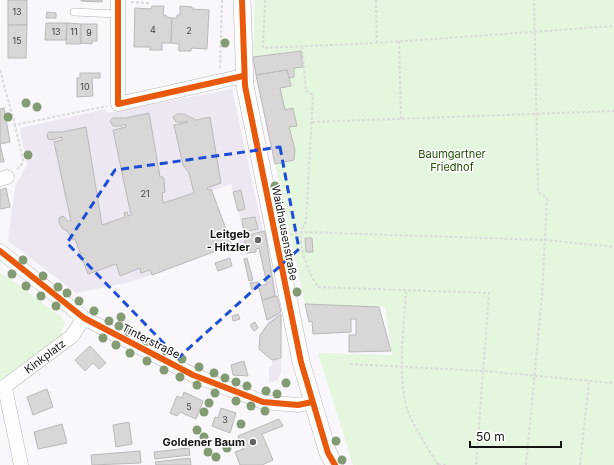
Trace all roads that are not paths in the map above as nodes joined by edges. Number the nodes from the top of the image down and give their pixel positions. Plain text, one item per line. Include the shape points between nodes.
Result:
1 (242, 0) edge
2 (118, 5) edge
3 (74, 12) dead end
4 (243, 76) junction
5 (0, 251) edge
6 (84, 318) junction
7 (2, 389) edge
8 (312, 402) junction
9 (21, 465) edge
10 (335, 465) edge

1 - 4 street, Waidhausenstraße
2 - 3 lane
2 - 4 street via 118,104
4 - 8 street, Waidhausenstraße via 301,362
5 - 6 street, Tinterstraße
6 - 7 street, Kinkplatz via 72,336
6 - 8 street, Tinterstraße via 193,375 263,402 298,405
7 - 9 street
8 - 10 street, Waidhausenstraße via 328,453

